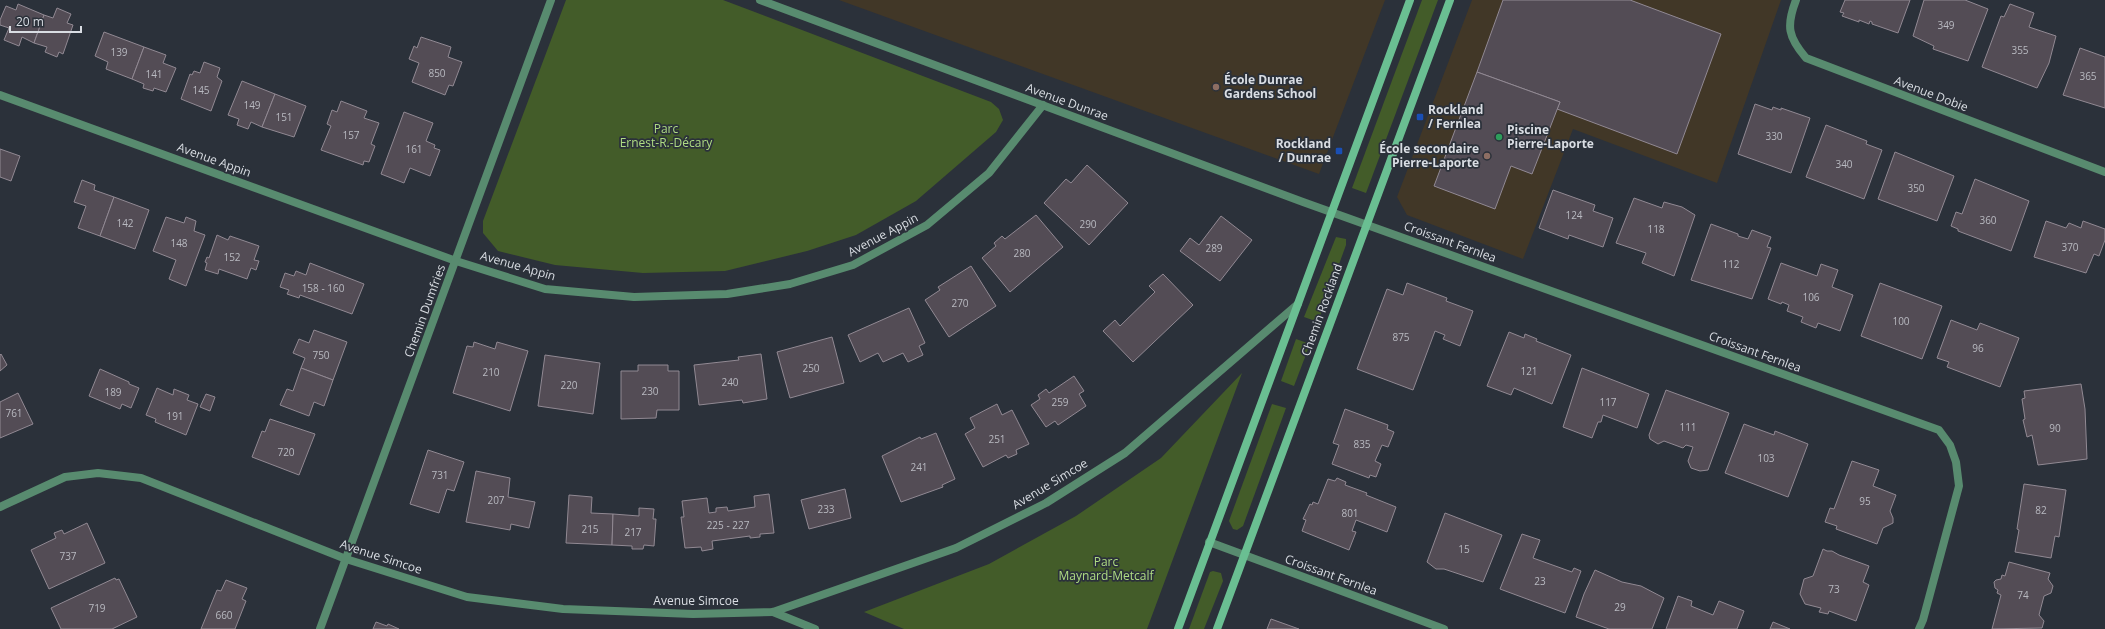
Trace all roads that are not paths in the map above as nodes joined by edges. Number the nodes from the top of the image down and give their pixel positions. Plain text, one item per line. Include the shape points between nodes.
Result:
1 (551, 0) edge
2 (760, 0) edge
3 (1410, 0) edge
4 (1450, 0) edge
5 (1795, 2) edge
6 (0, 95) edge
7 (1043, 105) junction
8 (2105, 172) edge
9 (1332, 212) junction
10 (1366, 224) junction
11 (456, 261) junction
12 (1298, 304) junction
13 (0, 507) edge
14 (1209, 542) junction
15 (1244, 556) junction
16 (346, 560) junction
17 (773, 612) junction
18 (320, 629) edge
19 (815, 629) edge
20 (1178, 629) edge
21 (1217, 629) edge
22 (1444, 629) edge
23 (1919, 629) edge

1 - 11 street, Chemin Dumfries
2 - 7 street, Avenue Dunrae
3 - 9 street, Chemin Rockland
4 - 10 street, Chemin Rockland
5 - 8 street, Avenue Dobie via 1789,22 1790,35 1806,58
6 - 11 street, Avenue Appin
7 - 9 street, Avenue Dunrae
7 - 11 street, Avenue Appin via 989,173 927,225 853,265 790,284 727,294 634,297 545,289
9 - 10 street, Avenue Dunrae
9 - 12 street, Chemin Rockland
10 - 15 street, Chemin Rockland
10 - 23 street, Croissant Fernlea via 1557,295 1939,430 1950,445 1956,462 1959,486
11 - 16 street, Chemin Dumfries
12 - 14 street, Chemin Rockland
12 - 17 street, Avenue Simcoe via 1125,453 1046,504 956,548
13 - 16 street, Avenue Simcoe via 65,476 98,473 141,478
14 - 15 street, Croissant Fernlea
14 - 20 street, Chemin Rockland
15 - 21 street, Chemin Rockland
15 - 22 street, Croissant Fernlea
16 - 17 street, Avenue Simcoe via 467,597 563,609 693,614
16 - 18 street, Chemin Dumfries
17 - 19 street, Avenue Simcoe

